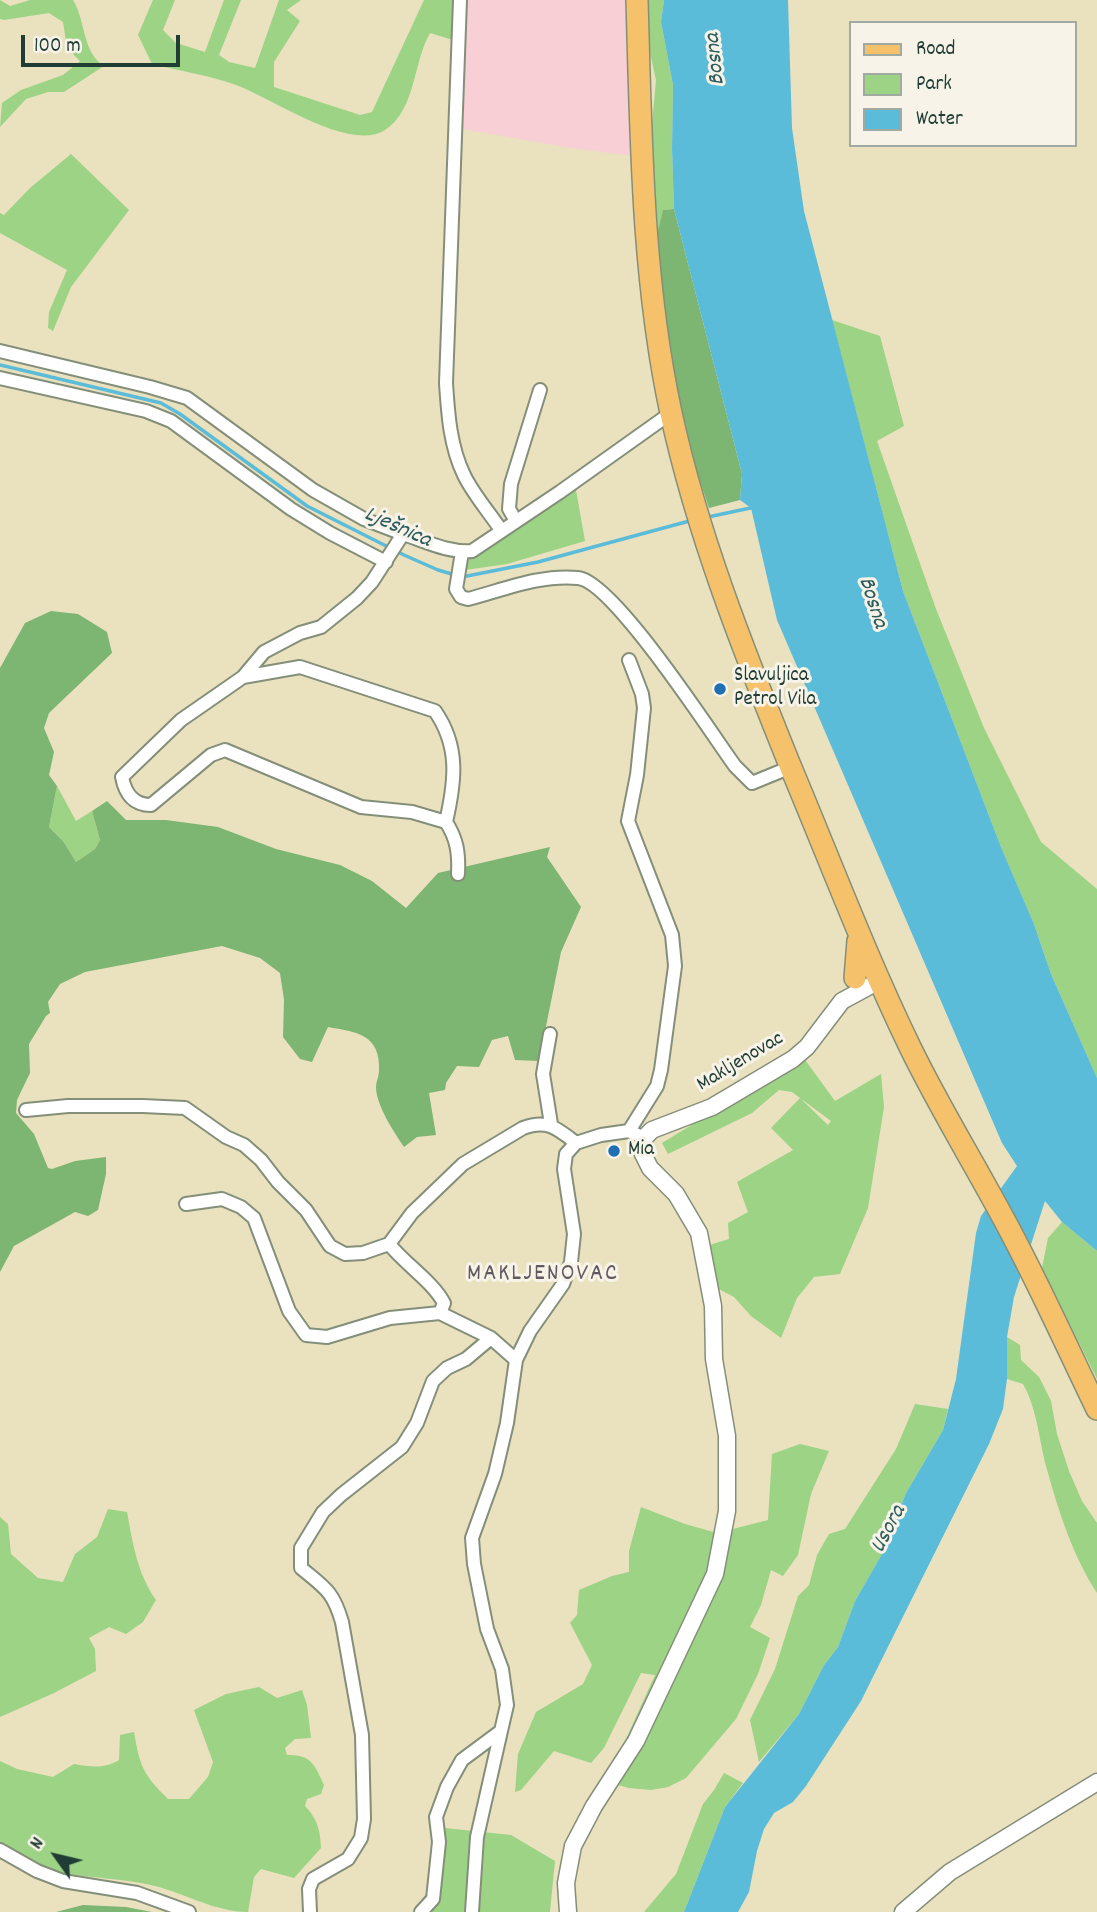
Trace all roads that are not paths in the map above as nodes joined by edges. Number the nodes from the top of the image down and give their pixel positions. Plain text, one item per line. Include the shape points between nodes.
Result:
1 (460, 0) edge
2 (637, 0) edge
3 (0, 351) edge
4 (0, 378) edge
5 (540, 390) dead end
6 (671, 413) junction
7 (516, 521) junction
8 (501, 530) junction
9 (399, 538) junction
10 (462, 552) junction
11 (387, 560) junction
12 (629, 660) dead end
13 (243, 677) junction
14 (791, 767) junction
15 (446, 822) junction
16 (458, 874) dead end
17 (858, 932) junction
18 (855, 978) junction
19 (878, 978) junction
20 (842, 1001) junction
21 (550, 1034) dead end
22 (26, 1110) dead end
23 (551, 1125) junction
24 (636, 1135) junction
25 (576, 1143) junction
26 (186, 1204) dead end
27 (389, 1244) junction
28 (440, 1313) junction
29 (491, 1338) junction
30 (516, 1360) junction
31 (1097, 1409) edge
32 (501, 1731) junction
33 (1097, 1782) edge
34 (0, 1850) edge
35 (189, 1912) edge
36 (310, 1912) edge
37 (421, 1912) edge
38 (471, 1912) edge
39 (568, 1912) edge
40 (903, 1912) edge

1 - 8 street via 446,383 457,458
2 - 6 main road via 643,187 652,289
3 - 9 street via 187,398 313,490
4 - 11 street via 146,411 171,421 291,509
5 - 7 street via 511,484 509,509
6 - 7 street
6 - 14 main road via 729,610
7 - 8 street
8 - 10 street via 472,551
9 - 10 street
9 - 11 street
10 - 14 street via 456,589 467,599 535,581 581,578 638,629 735,766 752,783
11 - 13 street via 365,590 339,613 321,627 264,652
12 - 24 street via 644,708 628,821 672,935 675,966 662,1070
13 - 15 street via 300,667 435,711 453,750 453,791
13 - 15 street via 181,720 121,776 132,798 151,805 211,755 225,750 361,807 412,812
14 - 17 main road
15 - 16 street via 459,852
17 - 18 main road
17 - 19 main road
18 - 19 street via 866,972
18 - 20 street
19 - 20 street, Makljenovac
19 - 31 main road via 912,1053 1018,1246
20 - 24 street, Makljenovac via 793,1059 712,1107
21 - 23 street via 543,1074
22 - 27 street via 185,1108 261,1160 306,1210 330,1246 345,1254
23 - 25 street
23 - 27 street via 532,1124 463,1164 412,1213
24 - 25 street via 601,1135
24 - 39 street via 650,1168 676,1194 699,1233 713,1306 714,1359 727,1436 727,1511 715,1574 636,1741 573,1846 566,1883
25 - 30 street via 566,1154 564,1170 574,1234 571,1262 563,1284
26 - 28 street via 222,1199 254,1218 289,1311 306,1335 327,1338 390,1318
27 - 28 street via 438,1292 444,1303
28 - 29 street
29 - 30 street
29 - 36 street via 433,1381 402,1447 323,1512 301,1548 301,1568 331,1592 337,1605 362,1735 361,1838 348,1859 313,1879
30 - 32 street via 495,1474 472,1538 487,1629 502,1669 507,1706
32 - 37 street via 463,1760 447,1787 436,1817 439,1842 433,1899
32 - 38 street via 477,1837
33 - 40 street via 950,1872
34 - 35 street via 62,1881 137,1894

